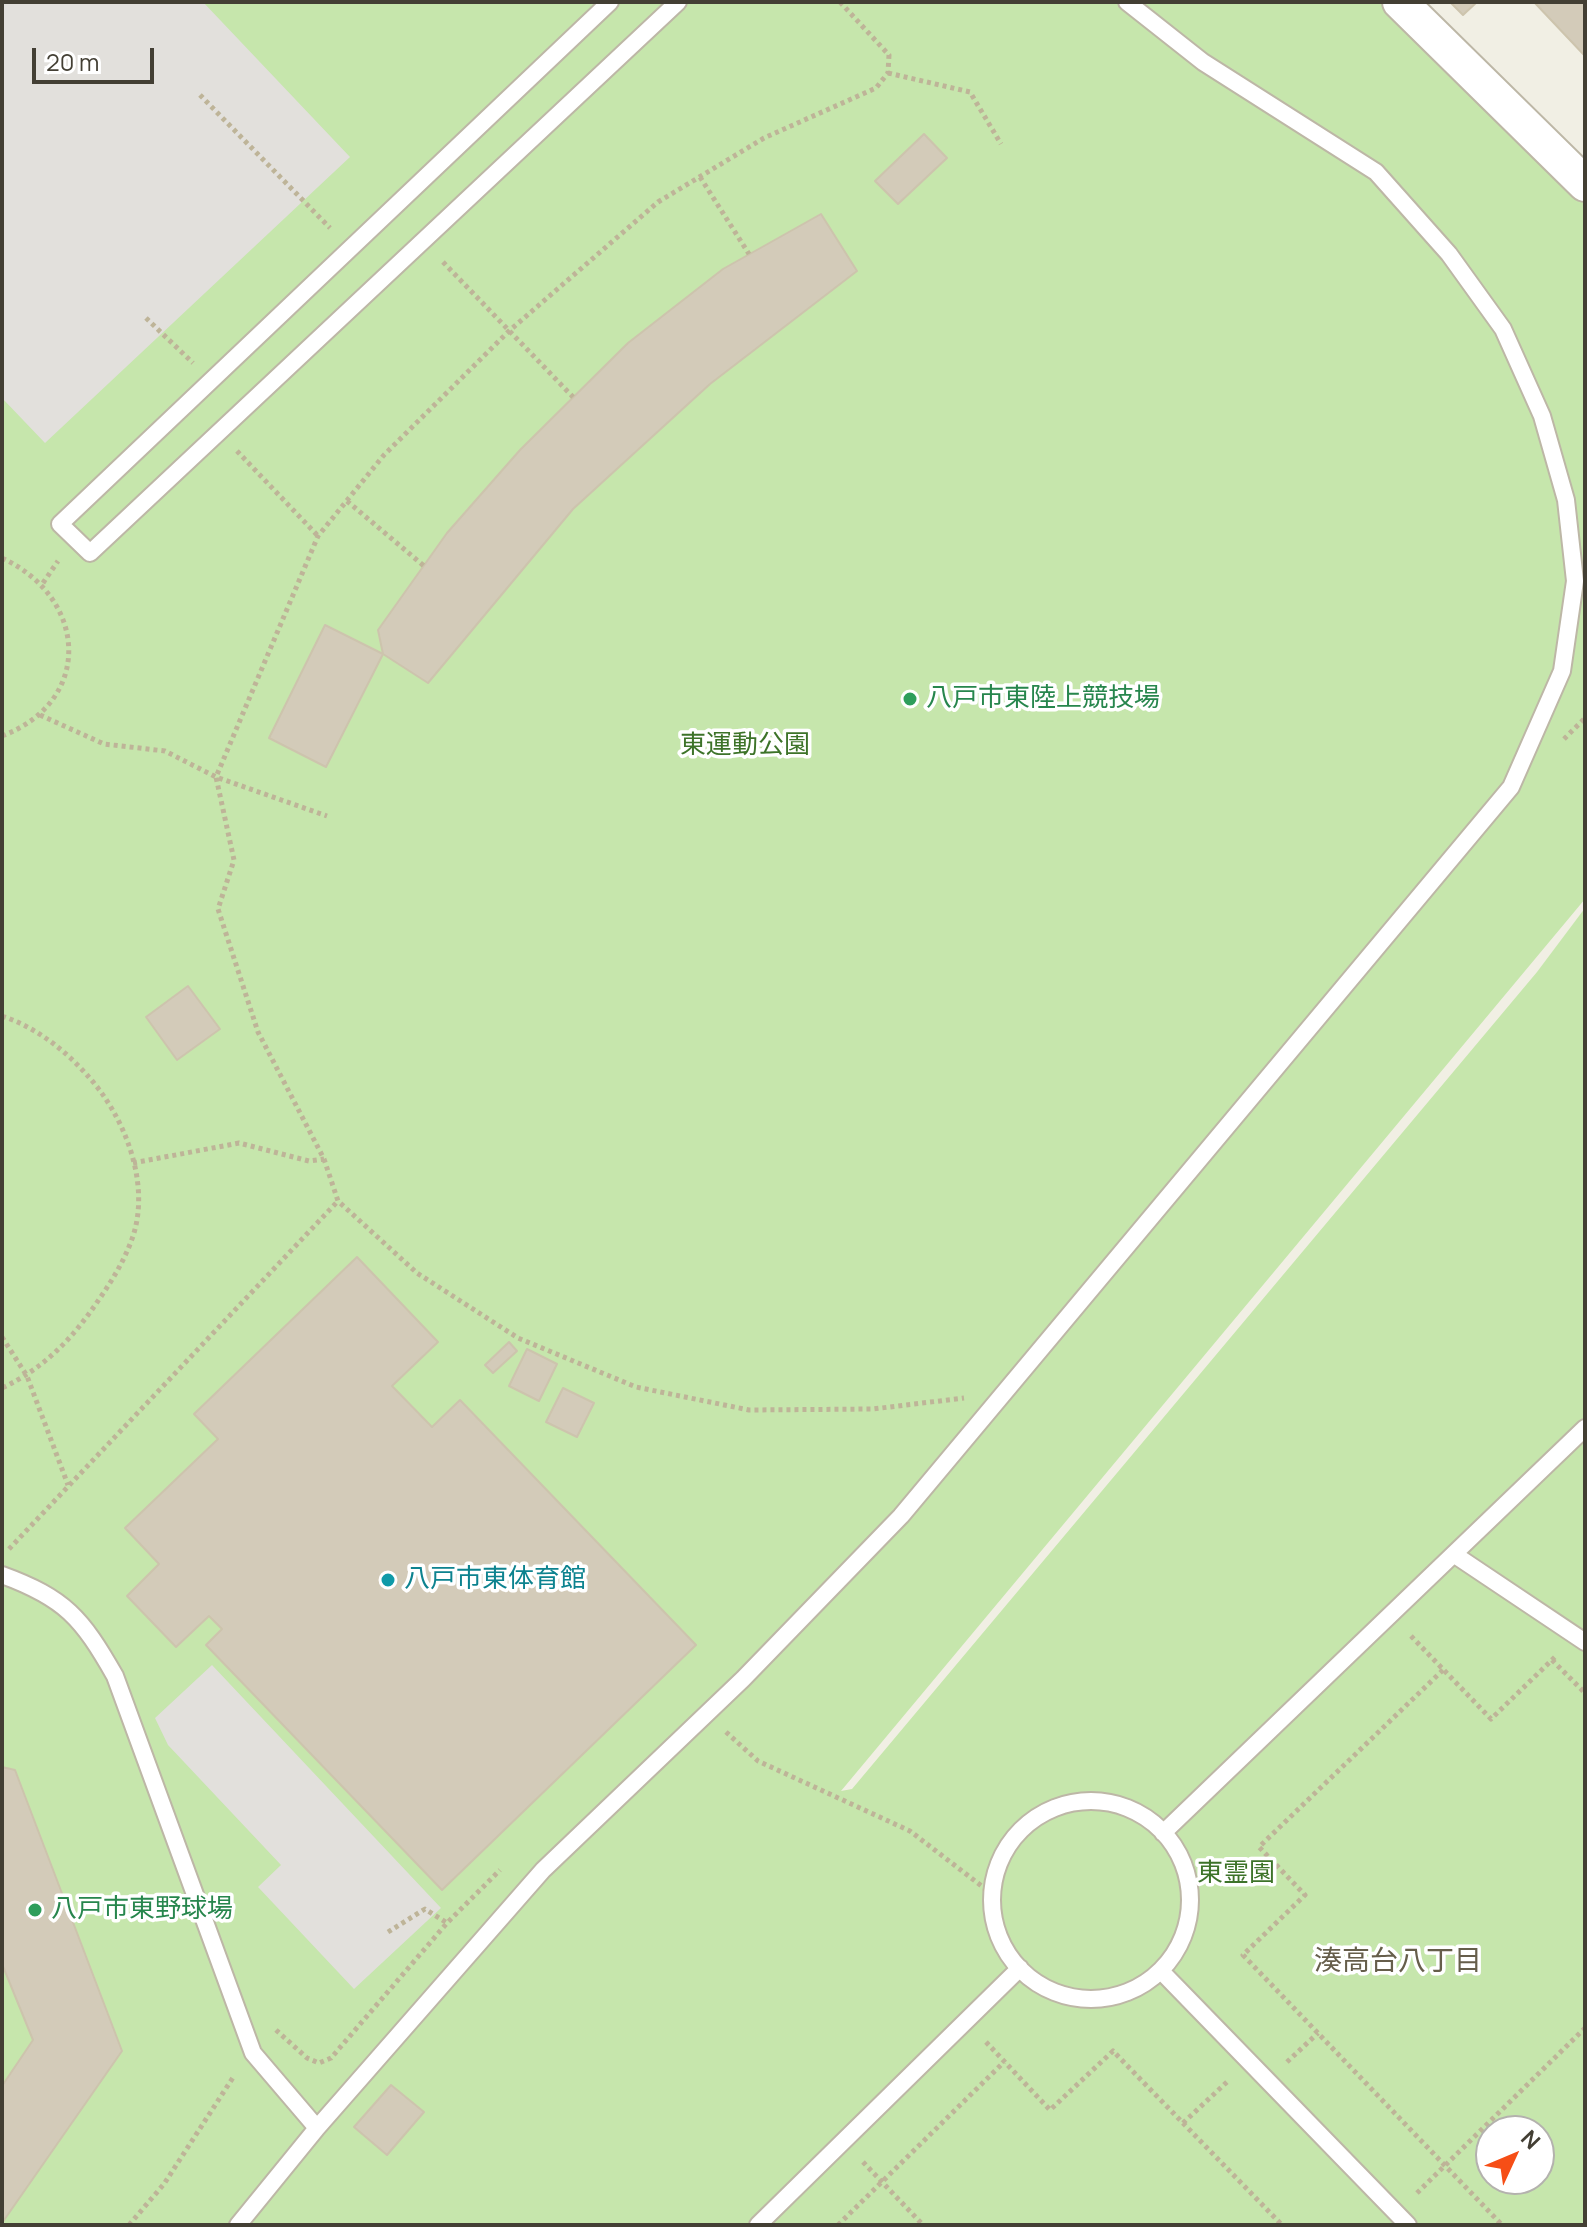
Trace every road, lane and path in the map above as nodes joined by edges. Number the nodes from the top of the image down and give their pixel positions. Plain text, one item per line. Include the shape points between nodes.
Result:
1 (610, 2) edge
2 (678, 2) edge
3 (840, 2) edge
4 (1127, 2) edge
5 (1400, 2) edge
6 (888, 73) junction
7 (200, 95) dead end
8 (1001, 144) dead end
9 (700, 177) junction
10 (1585, 184) edge
11 (350, 248) junction
12 (749, 254) dead end
13 (449, 268) dead end
14 (146, 318) dead end
15 (509, 331) junction
16 (166, 336) dead end
17 (573, 397) dead end
18 (220, 434) junction
19 (347, 501) junction
20 (318, 536) junction
21 (2, 558) edge
22 (424, 566) dead end
23 (40, 715) junction
24 (2, 736) edge
25 (216, 777) junction
26 (327, 816) dead end
27 (2, 1016) edge
28 (324, 1159) junction
29 (133, 1163) junction
30 (338, 1201) junction
31 (2, 1337) edge
32 (27, 1376) junction
33 (2, 1388) edge
34 (959, 1408) dead end
35 (1585, 1428) edge
36 (69, 1486) junction
37 (1455, 1555) junction
38 (2, 1556) edge
39 (2, 1575) edge
40 (1391, 1615) junction
41 (1581, 1639) edge
42 (1552, 1660) junction
43 (1443, 1670) junction
44 (1585, 1693) edge
45 (732, 1738) dead end
46 (1163, 1833) junction
47 (511, 1859) dead end
48 (992, 1894) junction
49 (447, 1923) junction
50 (388, 1932) dead end
51 (1020, 1968) junction
52 (1161, 1971) junction
53 (966, 2021) junction
54 (1585, 2028) edge
55 (1318, 2033) junction
56 (253, 2053) junction
57 (1249, 2061) junction
58 (1004, 2062) junction
59 (1268, 2081) junction
60 (1183, 2123) junction
61 (317, 2128) junction
62 (843, 2142) junction
63 (1445, 2165) junction
64 (882, 2182) junction
65 (1403, 2219) edge
66 (129, 2225) edge
67 (238, 2225) edge
68 (758, 2225) edge
69 (838, 2225) edge
70 (923, 2225) edge
71 (1282, 2225) edge
72 (1502, 2225) edge

1 - 11 lane
2 - 18 lane
3 - 6 path via 889,55
4 - 61 lane via 1203,62 1376,172 1449,254 1503,329 1542,416 1566,500 1575,581 1562,671 1511,787 901,1516 743,1679 543,1870
5 - 10 street
6 - 8 path via 970,92
6 - 9 path via 876,88 764,138
7 - 11 path
9 - 12 path
9 - 15 path via 658,202
11 - 18 lane via 60,524 90,553
13 - 15 path
14 - 16 path
15 - 17 path
15 - 19 path via 384,455
18 - 20 path
19 - 20 path
19 - 22 path
20 - 25 path
21 - 23 path via 43,583 66,626 64,674
23 - 24 path
23 - 25 path via 104,744 165,751
25 - 26 path
25 - 28 path via 234,860 218,909 258,1032
27 - 29 path via 49,1041 108,1097
28 - 29 path via 309,1161 239,1143
28 - 30 path
29 - 32 path via 138,1198 134,1236 119,1271 79,1330
30 - 34 path via 417,1273 518,1338 636,1387 749,1410 873,1409 969,1397
30 - 36 path
31 - 32 path
32 - 33 path
32 - 36 path
35 - 37 lane
36 - 38 path
37 - 40 lane
37 - 41 lane
39 - 56 lane via 44,1590 89,1630 115,1676
40 - 43 path
40 - 46 lane
41 - 42 path
42 - 43 path via 1491,1719
42 - 44 path
43 - 55 path via 1259,1847 1305,1895 1243,1955
45 - 48 path via 758,1761 910,1831
46 - 48 lane via 1132,1810 1109,1803 1062,1806 1040,1815 1014,1839 996,1871
46 - 52 lane via 1182,1860 1190,1907 1181,1941
47 - 49 path
48 - 51 lane via 1001,1941
49 - 50 path via 425,1909
49 - 56 path via 331,2058 319,2063 307,2058 276,2029
51 - 52 lane via 1050,1991 1097,1999 1121,1995
51 - 53 lane
52 - 57 lane
53 - 58 path
53 - 62 lane
54 - 63 path
55 - 59 path
55 - 63 path
56 - 61 lane
56 - 66 path via 223,2089 164,2184
57 - 59 lane
57 - 60 path
58 - 60 path via 1050,2110 1113,2051
58 - 64 path
59 - 65 lane
60 - 71 path
61 - 67 lane
62 - 64 path
62 - 68 lane
63 - 65 path
63 - 72 path
64 - 69 path
64 - 70 path

